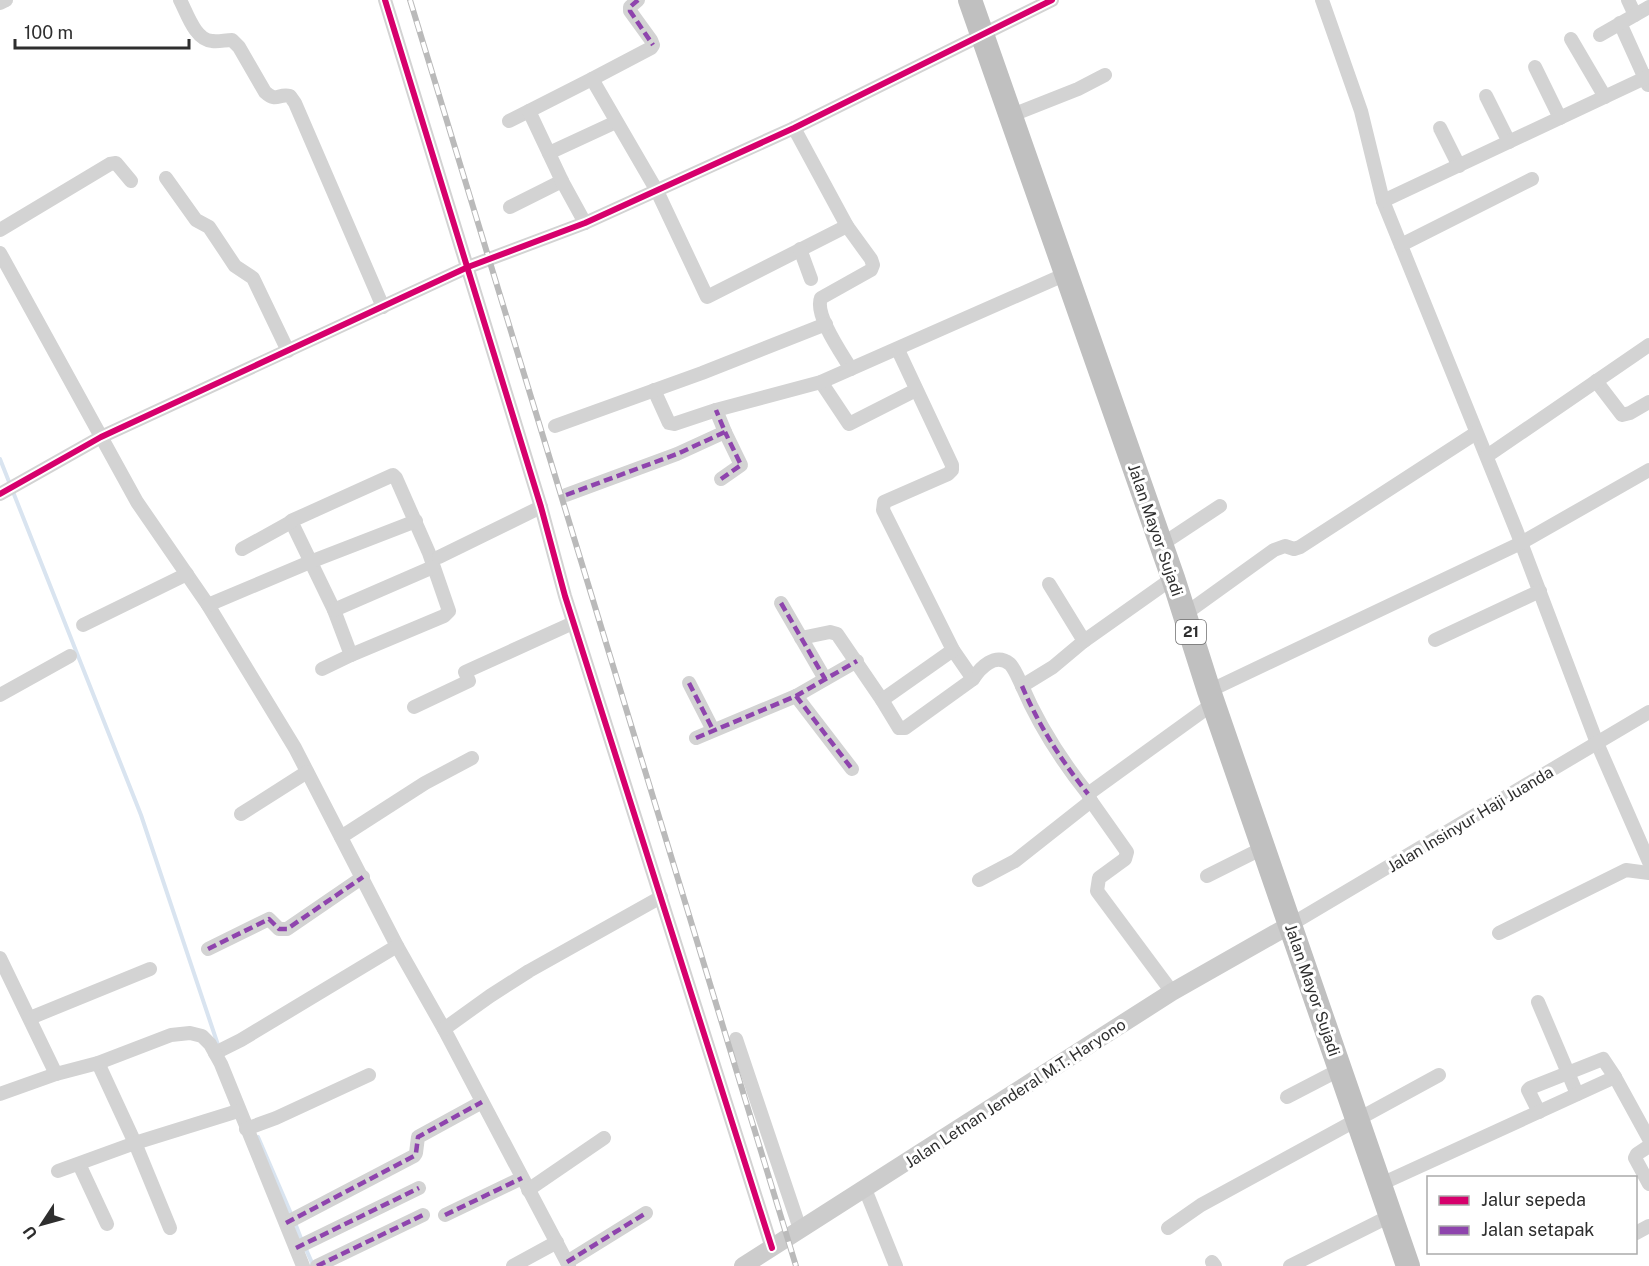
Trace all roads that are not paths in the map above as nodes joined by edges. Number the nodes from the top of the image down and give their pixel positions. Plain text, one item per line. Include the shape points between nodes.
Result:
1 (6, 0) edge
2 (180, 0) edge
3 (385, 0) edge
4 (638, 0) edge
5 (970, 0) edge
6 (1052, 0) edge
7 (1322, 0) edge
8 (1628, 0) edge
9 (0, 3) edge
10 (1649, 7) edge
11 (1635, 15) junction
12 (1620, 23) junction
13 (984, 34) junction
14 (1600, 35) dead end
15 (1571, 39) dead end
16 (1535, 67) dead end
17 (1105, 75) dead end
18 (592, 79) junction
19 (1648, 80) edge
20 (1486, 96) dead end
21 (1605, 97) junction
22 (529, 111) junction
23 (1012, 115) junction
24 (1560, 118) junction
25 (509, 121) dead end
26 (616, 122) junction
27 (794, 128) junction
28 (1440, 128) dead end
29 (1509, 142) junction
30 (549, 153) junction
31 (1459, 166) junction
32 (166, 178) dead end
33 (1532, 178) dead end
34 (131, 181) dead end
35 (562, 181) junction
36 (657, 191) junction
37 (1383, 201) junction
38 (510, 207) dead end
39 (585, 223) junction
40 (847, 226) junction
41 (0, 230) edge
42 (1401, 245) junction
43 (800, 249) junction
44 (0, 253) edge
45 (468, 267) junction
46 (1066, 274) junction
47 (811, 279) dead end
48 (383, 307) junction
49 (826, 324) junction
50 (1649, 345) edge
51 (898, 350) junction
52 (288, 351) junction
53 (851, 369) junction
54 (1596, 381) junction
55 (821, 382) junction
56 (654, 390) junction
57 (916, 390) junction
58 (1649, 402) edge
59 (716, 410) junction
60 (555, 426) dead end
61 (726, 432) junction
62 (1476, 434) junction
63 (101, 437) junction
64 (1487, 456) junction
65 (1649, 470) edge
66 (721, 479) dead end
67 (7, 491) edge
68 (566, 495) dead end
69 (1220, 506) dead end
70 (542, 507) junction
71 (416, 521) junction
72 (291, 522) junction
73 (1521, 543) junction
74 (1161, 545) junction
75 (242, 549) dead end
76 (310, 562) junction
77 (436, 562) junction
78 (187, 574) junction
79 (1173, 578) junction
80 (1049, 584) dead end
81 (1540, 591) junction
82 (782, 603) dead end
83 (207, 605) junction
84 (334, 610) junction
85 (1185, 614) junction
86 (573, 623) junction
87 (83, 625) dead end
88 (801, 638) junction
89 (1084, 640) junction
90 (1435, 640) dead end
91 (953, 650) junction
92 (351, 655) junction
93 (70, 656) dead end
94 (856, 661) junction
95 (322, 669) dead end
96 (825, 679) junction
97 (973, 679) junction
98 (689, 683) dead end
99 (1022, 686) junction
100 (0, 695) edge
101 (796, 696) junction
102 (1212, 697) junction
103 (882, 700) junction
104 (414, 707) dead end
105 (1649, 712) edge
106 (713, 730) junction
107 (696, 738) dead end
108 (1597, 743) junction
109 (472, 758) dead end
110 (852, 769) dead end
111 (307, 772) junction
112 (1090, 798) junction
113 (241, 814) dead end
114 (341, 837) junction
115 (1646, 843) edge
116 (1263, 848) junction
117 (1649, 861) edge
118 (1649, 873) edge
119 (1207, 876) dead end
120 (363, 877) junction
121 (979, 880) dead end
122 (661, 897) junction
123 (1290, 925) junction
124 (1499, 933) dead end
125 (397, 946) junction
126 (208, 949) dead end
127 (0, 958) edge
128 (150, 969) dead end
129 (1172, 992) junction
130 (1538, 1002) dead end
131 (30, 1018) junction
132 (444, 1029) junction
133 (736, 1039) dead end
134 (219, 1051) junction
135 (98, 1063) junction
136 (1341, 1069) junction
137 (1568, 1072) junction
138 (56, 1074) junction
139 (369, 1075) dead end
140 (1439, 1075) dead end
141 (1615, 1077) junction
142 (0, 1094) edge
143 (1577, 1094) junction
144 (1287, 1097) dead end
145 (482, 1102) junction
146 (238, 1111) junction
147 (1539, 1112) junction
148 (1358, 1120) junction
149 (246, 1130) junction
150 (604, 1138) dead end
151 (1649, 1139) edge
152 (135, 1143) junction
153 (1649, 1146) edge
154 (79, 1164) junction
155 (58, 1172) dead end
156 (525, 1184) junction
157 (1380, 1184) junction
158 (1649, 1184) edge
159 (419, 1188) dead end
160 (865, 1189) junction
161 (646, 1213) dead end
162 (423, 1215) dead end
163 (445, 1215) dead end
164 (1392, 1215) junction
165 (293, 1219) junction
166 (107, 1224) dead end
167 (1168, 1227) dead end
168 (170, 1228) dead end
169 (800, 1229) junction
170 (557, 1242) junction
171 (305, 1245) junction
172 (772, 1248) junction
173 (568, 1264) edge
174 (320, 1265) edge
175 (303, 1266) edge
176 (513, 1266) edge
177 (743, 1266) edge
178 (896, 1266) edge
179 (1290, 1266) edge
180 (1408, 1266) edge

1 - 9 street
2 - 48 street via 205,40 232,40 271,98 290,96 295,103
3 - 45 street
4 - 18 street via 630,11 653,45
5 - 13 highway, Jalan Mayor Sujadi / 21
6 - 13 street
7 - 37 street via 1360,111
8 - 11 street
10 - 11 street
11 - 12 street
12 - 14 street
12 - 19 street
13 - 23 highway, Jalan Mayor Sujadi / 21
13 - 27 street
15 - 21 street
16 - 24 street
17 - 23 street
18 - 22 street
18 - 26 street
19 - 21 street
20 - 29 street
21 - 24 street
22 - 25 street
22 - 30 street
23 - 46 highway, Jalan Mayor Sujadi / 21
24 - 29 street
26 - 30 street
26 - 36 street
27 - 36 street
27 - 40 street
28 - 31 street
29 - 31 street
30 - 35 street
31 - 37 street
32 - 52 street via 196,220 209,227 235,266 253,278
33 - 42 street
34 - 41 street via 116,163 110,164
35 - 38 street
35 - 39 street
36 - 39 street
36 - 43 street via 707,297
37 - 42 street
39 - 45 street
40 - 43 street
40 - 49 street via 873,265 871,270 821,298 819,308
42 - 62 street
43 - 47 street
44 - 63 street
45 - 48 street
45 - 70 street
46 - 51 street
46 - 74 highway, Jalan Mayor Sujadi / 21
48 - 52 street
49 - 53 street
49 - 56 street
50 - 54 street
51 - 53 street
51 - 57 street
52 - 63 street
53 - 55 street
54 - 58 street via 1622,415
54 - 64 street
55 - 57 street via 849,424
55 - 59 street
56 - 59 street via 669,423
56 - 60 street
57 - 91 street via 952,470 884,502 883,510
59 - 61 street
61 - 66 street via 741,465
61 - 68 street
62 - 64 street
62 - 85 street via 1300,547 1274,550
63 - 67 street
63 - 78 street via 137,502
64 - 73 street
65 - 73 street
69 - 74 street
70 - 77 street
70 - 86 street
71 - 72 street via 393,475
71 - 76 street
71 - 77 street
72 - 75 street
72 - 76 street
73 - 81 street
73 - 102 street
74 - 79 highway, Jalan Mayor Sujadi / 21
76 - 83 street
76 - 84 street
77 - 84 street
77 - 92 street via 447,614
78 - 83 street
78 - 87 street
79 - 85 highway, Jalan Mayor Sujadi / 21
79 - 89 street
80 - 89 street
81 - 90 street
81 - 108 street
82 - 88 street
83 - 111 street
84 - 92 street
85 - 102 highway, Jalan Mayor Sujadi / 21
86 - 104 street via 463,666 469,681
86 - 122 street
88 - 94 street via 837,634
88 - 96 street
89 - 99 street via 1053,667
91 - 97 street
91 - 103 street
92 - 95 street
93 - 100 street
94 - 96 street
94 - 103 street
96 - 101 street
97 - 99 street via 986,664 1003,661 1011,665
97 - 103 street via 902,728
98 - 106 street
99 - 112 street via 1054,749
101 - 106 street
101 - 110 street
102 - 112 street via 1103,782
102 - 116 highway, Jalan Mayor Sujadi / 21
105 - 108 street, Jalan Insinyur Haji Juanda
106 - 107 street
108 - 115 street
108 - 123 street, Jalan Insinyur Haji Juanda
109 - 114 street
111 - 113 street
111 - 114 street
112 - 121 street via 1015,861
112 - 129 street via 1127,852 1125,859 1099,878 1097,891
114 - 120 street
115 - 117 street
116 - 119 street
116 - 123 highway, Jalan Mayor Sujadi / 21
118 - 124 street via 1626,870
120 - 125 street
120 - 126 street via 287,929 279,928 269,919
122 - 132 street via 529,971
122 - 172 street
123 - 129 main road, Jalan Letnan Jenderal M.T. Haryono
123 - 136 highway, Jalan Mayor Sujadi / 21
125 - 132 street
125 - 134 street
127 - 131 street
128 - 131 street
129 - 160 main road, Jalan Letnan Jenderal M.T. Haryono
130 - 137 street
131 - 138 street
132 - 145 street
133 - 169 street
134 - 135 street via 202,1036 190,1033 171,1035
134 - 146 street
135 - 138 street
135 - 152 street
136 - 144 street
136 - 148 highway, Jalan Mayor Sujadi / 21
137 - 141 street via 1603,1059
137 - 143 street
137 - 147 street via 1528,1090
138 - 142 street
139 - 149 street
140 - 148 street
141 - 143 street
141 - 151 street
143 - 147 street
145 - 156 street
145 - 165 street via 418,1137 414,1156
146 - 149 street
146 - 152 street
147 - 157 street
148 - 157 highway, Jalan Mayor Sujadi / 21
148 - 167 street
149 - 165 street
150 - 156 street
152 - 154 street
152 - 168 street
153 - 158 street via 1635,1158
154 - 155 street
154 - 166 street
156 - 163 street
156 - 170 street
157 - 164 highway, Jalan Mayor Sujadi / 21
159 - 171 street
160 - 169 main road, Jalan Letnan Jenderal M.T. Haryono
160 - 178 street
161 - 173 street
162 - 174 street
164 - 179 street
164 - 180 highway, Jalan Mayor Sujadi / 21
165 - 171 street
169 - 172 main road, Jalan Letnan Jenderal M.T. Haryono
170 - 173 street
170 - 176 street
171 - 175 street
172 - 177 main road, Jalan Letnan Jenderal M.T. Haryono

